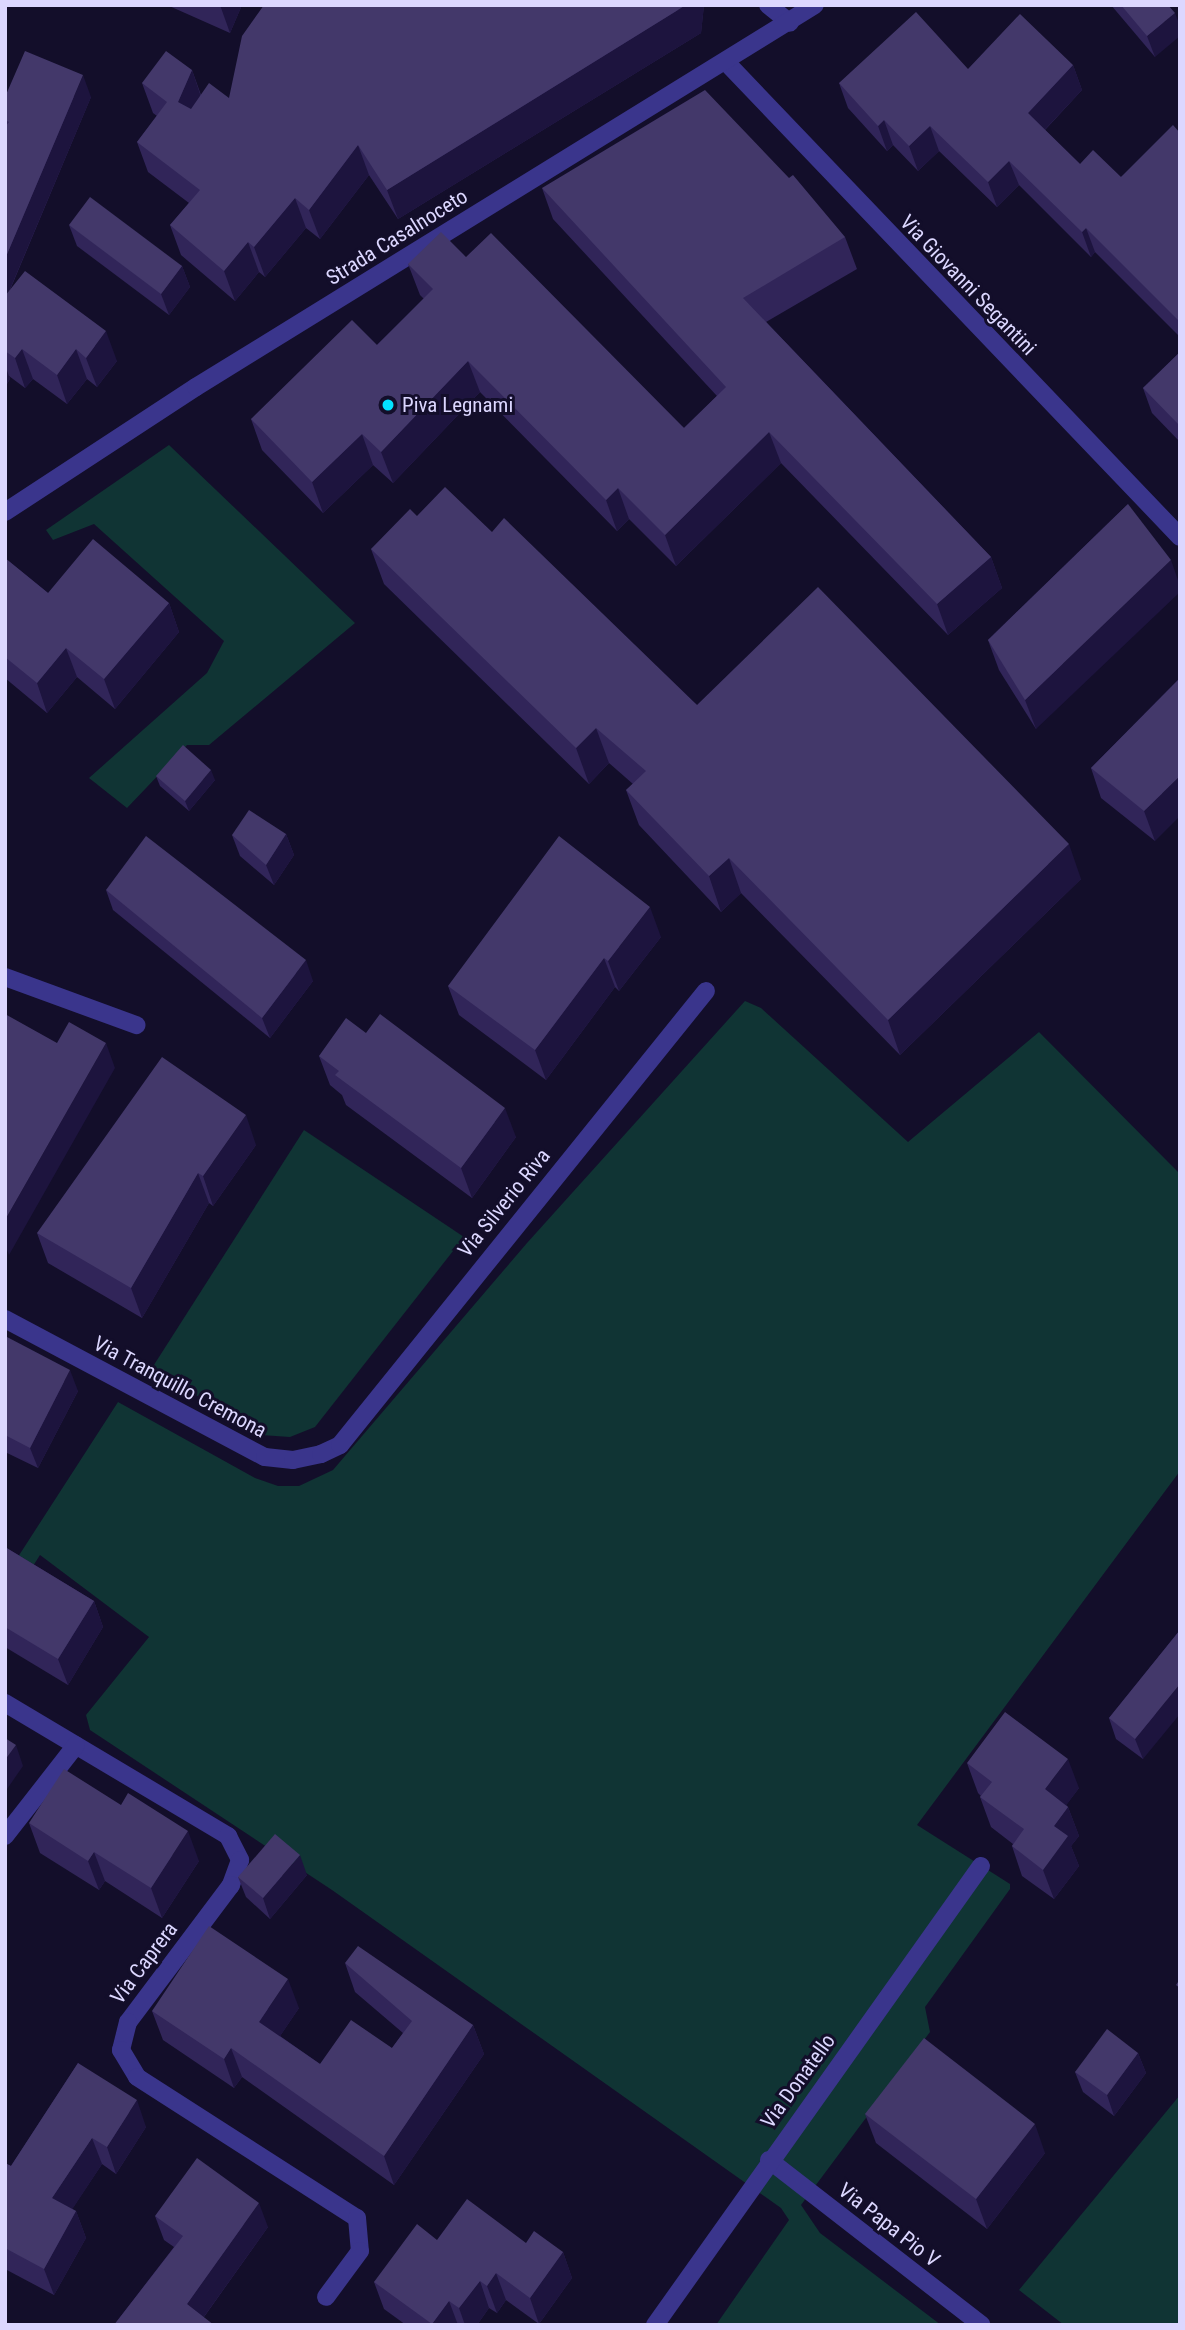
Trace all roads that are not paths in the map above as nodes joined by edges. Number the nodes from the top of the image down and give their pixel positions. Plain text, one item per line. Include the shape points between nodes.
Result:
1 (768, 5) edge
2 (815, 5) edge
3 (790, 23) junction
4 (726, 62) junction
5 (5, 512) edge
6 (1180, 537) edge
7 (5, 977) edge
8 (706, 991) dead end
9 (136, 1025) dead end
10 (5, 1319) edge
11 (340, 1445) joint
12 (5, 1703) edge
13 (76, 1745) junction
14 (5, 1836) edge
15 (981, 1866) dead end
16 (769, 2161) junction
17 (326, 2297) dead end
18 (655, 2325) edge
19 (982, 2325) edge

1 - 3 street
2 - 3 street, Strada Casalnoceto
3 - 4 street, Strada Casalnoceto
4 - 5 street, Strada Casalnoceto via 196,387
4 - 6 street, Via Giovanni Segantini
7 - 9 street
8 - 11 street, Via Silverio Riva
10 - 11 street, Via Tranquillo Cremona via 265,1457 293,1460
12 - 13 street, Via Caprera
13 - 14 street
13 - 17 street, Via Caprera via 228,1836 240,1860 230,1885 128,2022 121,2050 137,2077 357,2218 360,2251
15 - 16 street, Via Donatello
16 - 18 street, Via Donatello
16 - 19 street, Via Papa Pio V

